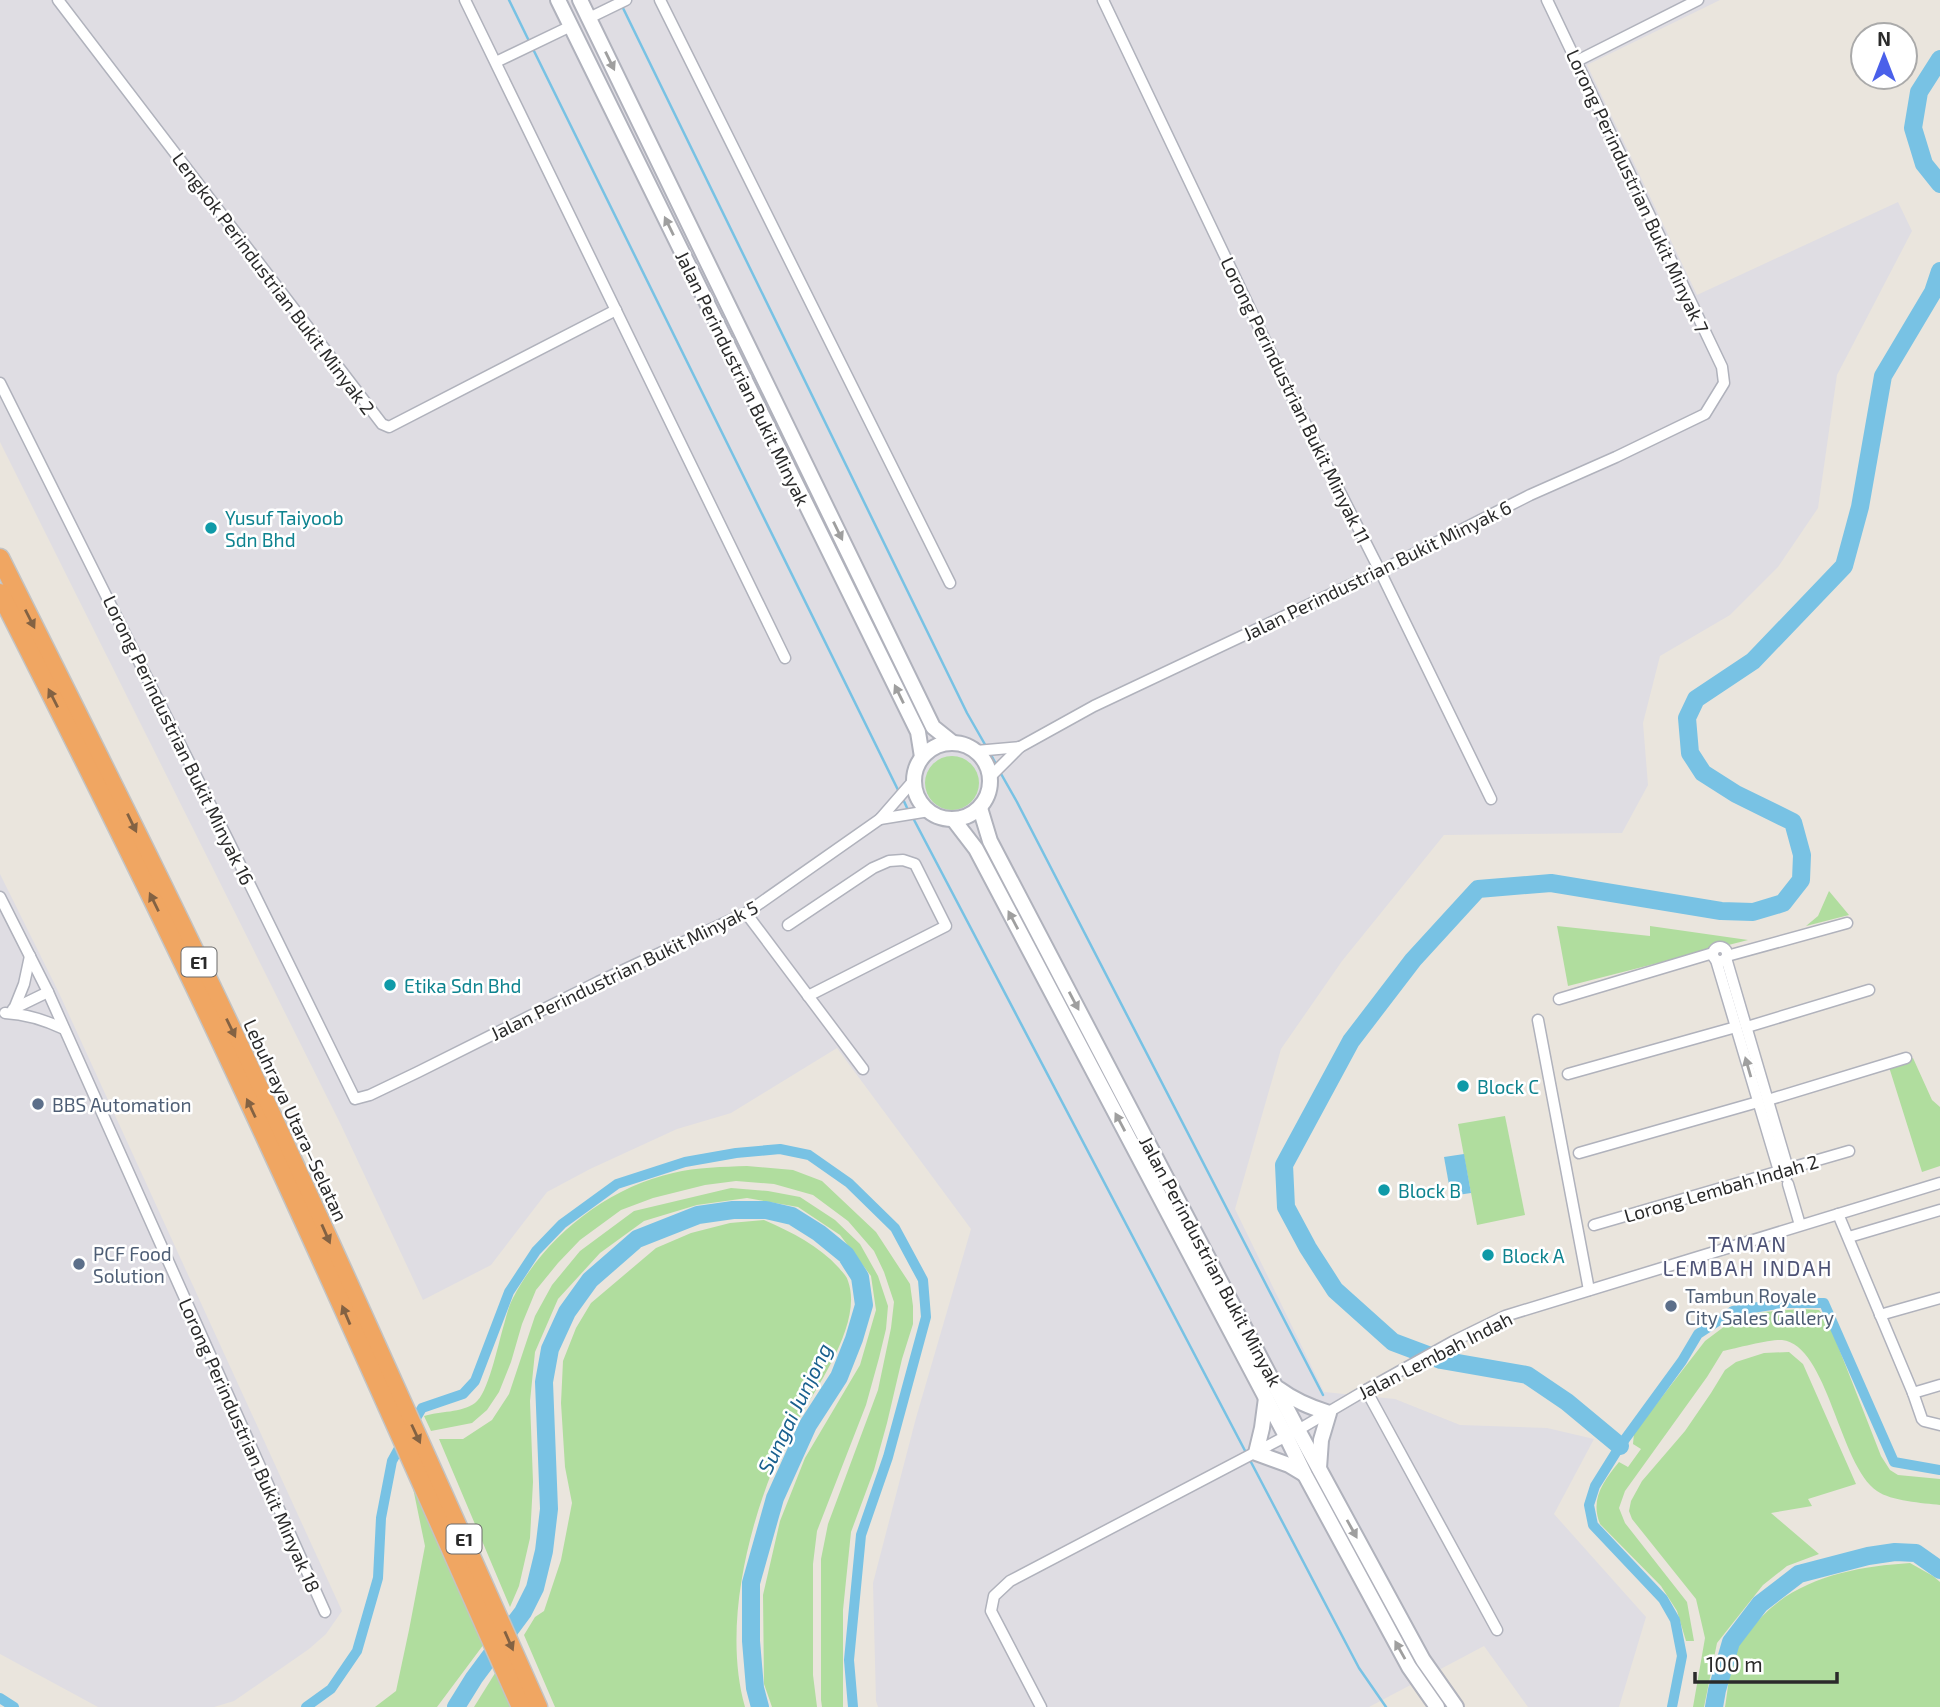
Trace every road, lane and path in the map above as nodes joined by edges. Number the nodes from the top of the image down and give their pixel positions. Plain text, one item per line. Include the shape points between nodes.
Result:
1 (58, 0) edge
2 (465, 0) edge
3 (558, 0) edge
4 (580, 0) edge
5 (626, 0) edge
6 (660, 0) edge
7 (1103, 0) edge
8 (1547, 0) edge
9 (1698, 0) edge
10 (594, 16) junction
11 (566, 28) junction
12 (500, 60) junction
13 (1577, 61) junction
14 (616, 310) junction
15 (0, 383) edge
16 (1724, 383) joint
17 (0, 558) edge
18 (1380, 572) junction
19 (950, 583) dead end
20 (0, 593) edge
21 (785, 658) dead end
22 (953, 743) junction
23 (1020, 747) junction
24 (981, 750) junction
25 (922, 757) junction
26 (994, 774) junction
27 (910, 784) junction
28 (1491, 799) dead end
29 (980, 808) junction
30 (923, 812) junction
31 (880, 819) junction
32 (953, 819) junction
33 (0, 897) edge
34 (746, 913) junction
35 (1847, 923) dead end
36 (788, 925) dead end
37 (30, 956) junction
38 (1721, 957) junction
39 (1869, 990) dead end
40 (48, 992) junction
41 (808, 996) junction
42 (1559, 999) dead end
43 (6, 1013) edge
44 (1538, 1020) dead end
45 (1742, 1027) junction
46 (65, 1030) junction
47 (1906, 1058) dead end
48 (863, 1069) dead end
49 (1568, 1074) dead end
50 (355, 1099) joint
51 (1763, 1101) junction
52 (1849, 1151) dead end
53 (1579, 1153) dead end
54 (1784, 1170) junction
55 (1940, 1183) edge
56 (1788, 1184) dead end
57 (1940, 1210) edge
58 (1838, 1214) junction
59 (1594, 1225) dead end
60 (1800, 1225) junction
61 (1849, 1237) junction
62 (1589, 1290) junction
63 (1940, 1298) edge
64 (1880, 1315) junction
65 (381, 1374) junction
66 (1940, 1385) edge
67 (1278, 1388) junction
68 (1366, 1390) junction
69 (1913, 1393) junction
70 (1266, 1398) junction
71 (1329, 1413) junction
72 (1940, 1425) edge
73 (1292, 1433) junction
74 (1250, 1455) junction
75 (1319, 1469) junction
76 (1305, 1475) junction
77 (325, 1612) dead end
78 (1497, 1630) dead end
79 (521, 1707) edge
80 (538, 1707) edge
81 (1041, 1707) edge
82 (1437, 1707) edge
83 (1456, 1707) edge

1 - 14 street, Lengkok Perindustrian Bukit Minyak 2 via 382,424 389,427
2 - 12 street
3 - 11 main road, Jalan Perindustrian Bukit Minyak
4 - 10 main road, Jalan Perindustrian Bukit Minyak
5 - 10 street
6 - 19 street
7 - 18 street, Lorong Perindustrian Bukit Minyak 11
8 - 13 street, Lorong Perindustrian Bukit Minyak 7
9 - 13 street
10 -> 22 main road, Jalan Perindustrian Bukit Minyak via 933,727
11 - 12 street
25 -> 11 main road, Jalan Perindustrian Bukit Minyak via 918,732
12 - 14 street
13 - 16 street, Lorong Perindustrian Bukit Minyak 7 via 1722,367
14 - 21 street
15 - 50 street, Lorong Perindustrian Bukit Minyak 16
16 - 18 street, Jalan Perindustrian Bukit Minyak 6 via 1705,414 1530,495
17 -> 65 highway, Lebuhraya Utara–Selatan / E1 via 248,1065
18 - 23 street, Jalan Perindustrian Bukit Minyak 6 via 1094,706
18 - 28 street, Lorong Perindustrian Bukit Minyak 11
65 -> 20 highway, Lebuhraya Utara–Selatan / E1
22 - 24 main road
22 - 25 main road via 942,744
23 - 24 street
23 - 26 street
24 - 26 main road
25 - 27 main road
26 - 29 main road
27 - 30 main road
27 - 31 street
29 - 32 main road
29 -> 67 main road, Jalan Perindustrian Bukit Minyak via 990,841
30 - 31 street
30 - 32 main road
31 - 34 street, Jalan Perindustrian Bukit Minyak 5
70 -> 32 main road, Jalan Perindustrian Bukit Minyak via 976,849
33 - 37 street, Lorong Perindustrian Bukit Minyak 18
34 - 41 street
34 - 50 street, Jalan Perindustrian Bukit Minyak 5
35 - 38 street
36 - 41 street via 873,868 903,860 915,864 946,926
37 - 40 street, Lorong Perindustrian Bukit Minyak 18
37 - 43 street via 24,984
38 - 42 street
38 - 45 street
39 - 45 street
40 - 43 street
40 - 46 street, Lorong Perindustrian Bukit Minyak 18
41 - 48 street
43 - 46 street via 35,1017
44 - 62 street
45 - 49 street
45 - 51 street
46 - 77 street, Lorong Perindustrian Bukit Minyak 18
47 - 51 street
51 - 53 street
51 - 54 street
52 - 54 street, Lorong Lembah Indah 2
54 - 59 street, Lorong Lembah Indah 2
55 - 58 street, Jalan Lembah Indah
56 - 60 street
57 - 61 street
58 - 60 street, Jalan Lembah Indah
58 - 61 street
60 - 62 street, Jalan Lembah Indah
61 - 64 street
62 - 68 street, Jalan Lembah Indah via 1505,1316
63 - 64 street
64 - 69 street
65 - 79 highway, Lebuhraya Utara–Selatan / E1
65 -> 80 highway, Lebuhraya Utara–Selatan / E1
66 - 69 street
67 - 71 main road via 1310,1408
67 - 73 main road, Jalan Perindustrian Bukit Minyak
68 - 71 street, Jalan Lembah Indah
68 - 78 street
69 - 72 street via 1922,1419
70 - 73 main road, Jalan Perindustrian Bukit Minyak
70 - 74 main road via 1262,1428
71 - 73 street, Jalan Lembah Indah
71 - 75 main road
73 - 74 street, Jalan Lembah Indah
73 - 75 main road, Jalan Perindustrian Bukit Minyak
73 - 76 main road, Jalan Perindustrian Bukit Minyak
74 - 76 main road via 1289,1465
74 - 81 street, Jalan Lembah Indah via 1010,1581 994,1596 991,1611
75 -> 83 main road, Jalan Perindustrian Bukit Minyak via 1423,1660
82 -> 76 main road, Jalan Perindustrian Bukit Minyak via 1409,1667

